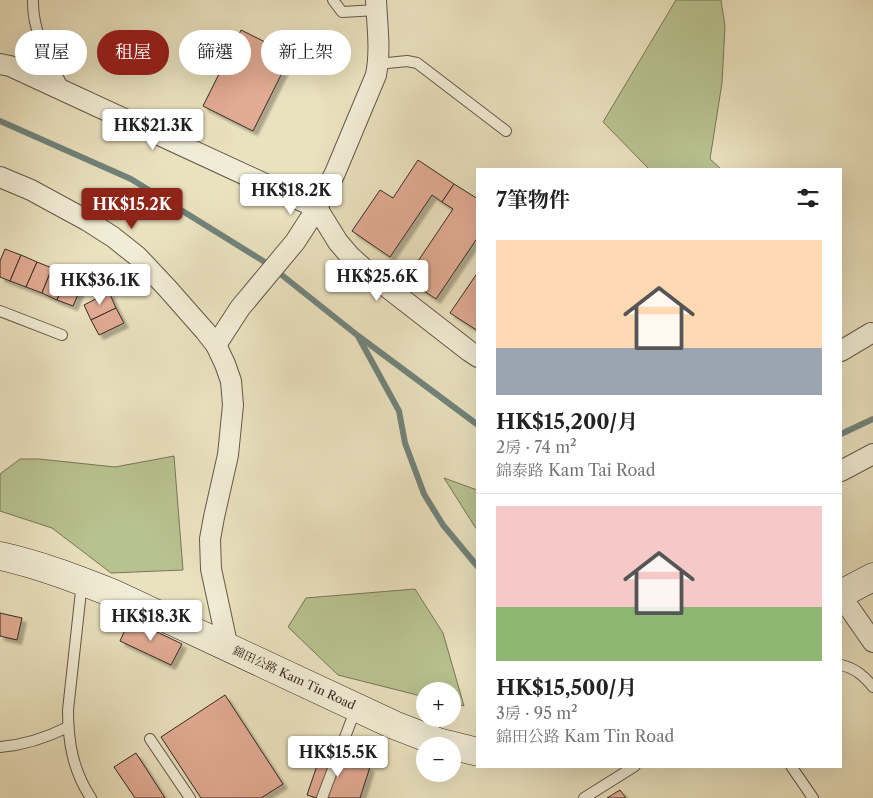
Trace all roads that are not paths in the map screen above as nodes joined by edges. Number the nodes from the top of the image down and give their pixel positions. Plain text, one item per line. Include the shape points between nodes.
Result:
1 (33, 0) edge
2 (333, 0) edge
3 (376, 5) edge
4 (0, 64) edge
5 (378, 64) junction
6 (66, 92) junction
7 (506, 131) dead end
8 (0, 177) edge
9 (317, 208) junction
10 (0, 311) edge
11 (871, 333) dead end
12 (62, 335) dead end
13 (216, 345) junction
14 (842, 350) edge
15 (476, 356) edge
16 (873, 454) edge
17 (842, 470) edge
18 (0, 556) edge
19 (873, 577) edge
20 (82, 581) junction
21 (842, 594) edge
22 (842, 596) edge
23 (873, 642) edge
24 (228, 648) junction
25 (842, 665) edge
26 (873, 687) edge
27 (356, 707) junction
28 (68, 727) junction
29 (150, 739) dead end
30 (0, 747) edge
31 (476, 752) edge
32 (632, 768) edge
33 (792, 768) edge
34 (91, 798) edge
35 (190, 798) edge
36 (322, 798) edge
37 (584, 798) edge
38 (813, 798) edge

1 - 6 lane via 41,42
2 - 3 lane via 342,12
3 - 5 street
4 - 6 street
5 - 7 lane via 417,63
5 - 9 street via 369,94
6 - 9 street
8 - 13 street via 88,220 113,237 137,256
9 - 13 street via 295,242 240,308
9 - 15 street via 350,256
10 - 12 lane
11 - 14 street
13 - 24 street via 231,381 233,405 228,456 210,539 211,569
16 - 17 street
18 - 20 main road, 錦田公路 Kam Tin Road
19 - 21 main road
20 - 24 main road, 錦田公路 Kam Tin Road
20 - 28 lane
22 - 23 street
24 - 27 main road, 錦田公路 Kam Tin Road
25 - 26 lane via 858,672
27 - 31 main road, 錦田公路 Kam Tin Road via 438,742
27 - 36 lane
28 - 30 lane via 24,744
28 - 34 lane via 75,768
29 - 35 lane
32 - 37 lane
33 - 38 lane

